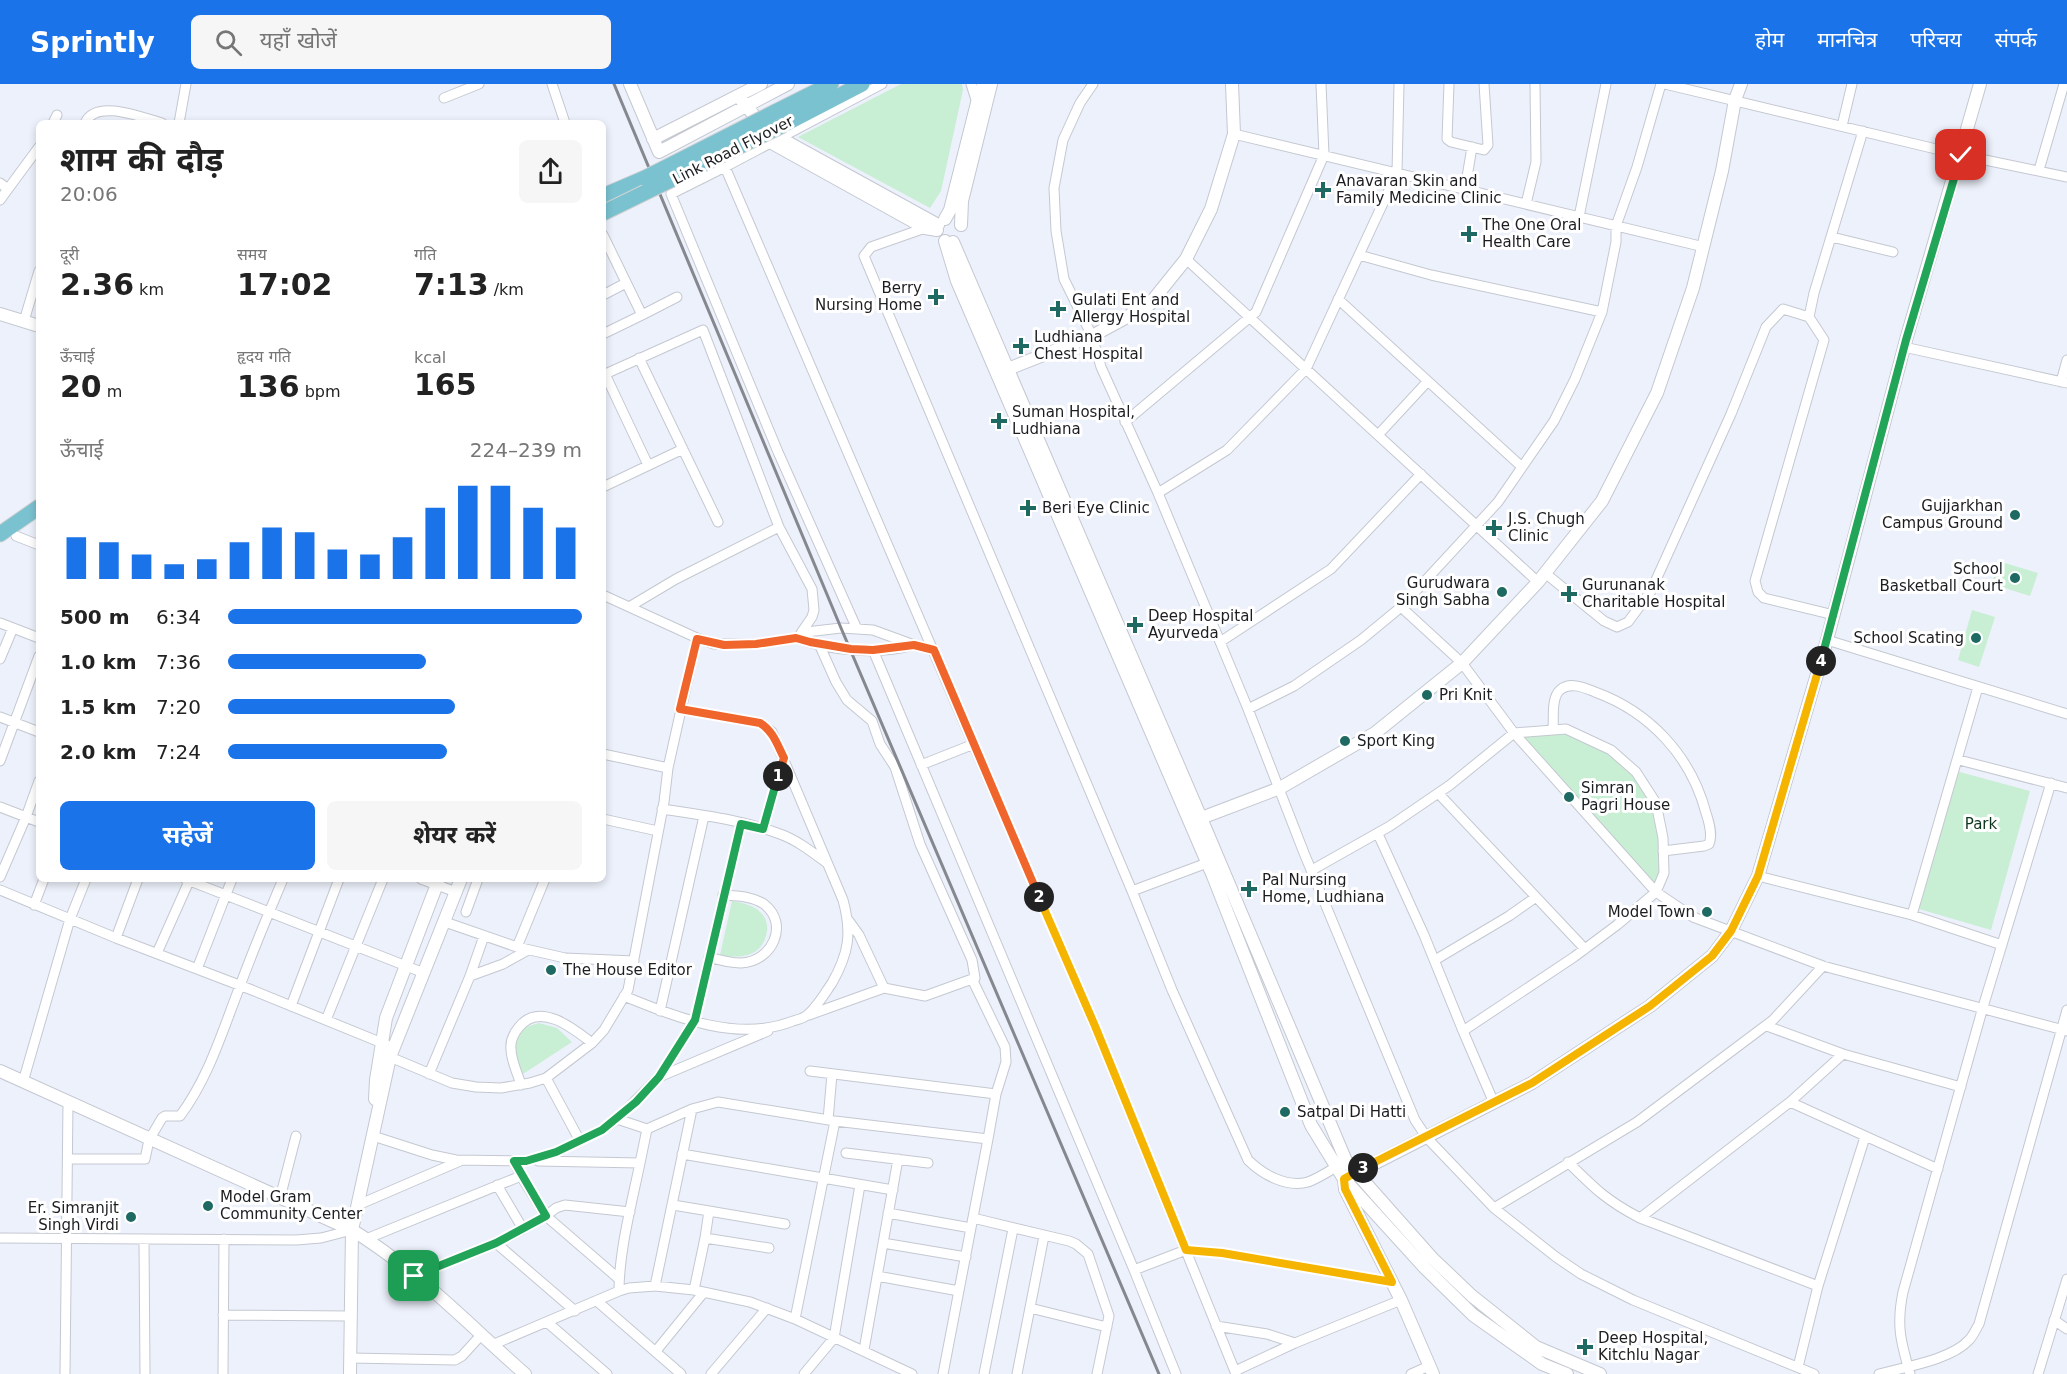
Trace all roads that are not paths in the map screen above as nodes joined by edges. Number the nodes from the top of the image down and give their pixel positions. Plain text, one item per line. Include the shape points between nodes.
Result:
1 (186, 84) edge
2 (478, 84) edge
3 (552, 84) edge
4 (630, 84) edge
5 (761, 84) edge
6 (788, 84) edge
7 (831, 84) edge
8 (862, 84) edge
9 (882, 84) edge
10 (971, 84) edge
11 (983, 84) edge
12 (991, 84) edge
13 (1093, 84) edge
14 (1232, 84) edge
15 (1321, 84) edge
16 (1399, 84) edge
17 (1449, 84) edge
18 (1484, 84) edge
19 (1535, 84) edge
20 (1606, 84) edge
21 (1663, 84) edge
22 (1741, 84) edge
23 (1852, 84) edge
24 (1980, 84) edge
25 (2064, 91) edge
26 (741, 95) edge
27 (444, 98) dead end
28 (1735, 100) junction
29 (977, 103) junction
30 (86, 120) edge
31 (150, 120) edge
32 (179, 120) edge
33 (564, 120) edge
34 (1842, 126) junction
35 (1863, 131) junction
36 (1234, 134) junction
37 (772, 137) junction
38 (653, 139) junction
39 (1472, 147) junction
40 (36, 150) edge
41 (659, 152) junction
42 (1324, 155) junction
43 (1961, 155) junction
44 (725, 167) junction
45 (2039, 170) junction
46 (1397, 173) junction
47 (2067, 177) edge
48 (4, 186) edge
49 (1465, 189) junction
50 (671, 194) junction
51 (606, 195) edge
52 (0, 200) edge
53 (1526, 204) junction
54 (606, 212) edge
55 (1579, 217) junction
56 (961, 225) junction
57 (936, 226) junction
58 (1616, 226) junction
59 (1832, 237) junction
60 (606, 241) edge
61 (949, 242) junction
62 (1704, 247) junction
63 (1893, 252) dead end
64 (1359, 255) junction
65 (1186, 259) junction
66 (36, 281) edge
67 (626, 283) junction
68 (606, 293) edge
69 (677, 297) dead end
70 (1338, 300) junction
71 (1602, 312) junction
72 (0, 314) edge
73 (642, 315) junction
74 (1809, 316) junction
75 (1250, 318) junction
76 (24, 321) junction
77 (36, 325) edge
78 (606, 333) edge
79 (1092, 336) junction
80 (1904, 347) junction
81 (639, 358) junction
82 (2067, 360) edge
83 (1306, 369) junction
84 (1001, 372) junction
85 (606, 373) edge
86 (606, 378) edge
87 (1427, 382) junction
88 (2064, 383) edge
89 (1125, 422) junction
90 (1378, 435) junction
91 (683, 449) junction
92 (648, 465) junction
93 (1522, 467) junction
94 (1421, 474) junction
95 (606, 486) edge
96 (1158, 493) junction
97 (36, 510) edge
98 (36, 521) edge
99 (718, 522) dead end
100 (1477, 525) junction
101 (779, 527) junction
102 (8, 535) edge
103 (36, 544) edge
104 (0, 546) edge
105 (1541, 577) junction
106 (606, 597) edge
107 (629, 607) junction
108 (1401, 607) junction
109 (1834, 615) junction
110 (0, 623) edge
111 (13, 628) junction
112 (857, 629) junction
113 (799, 636) junction
114 (36, 637) edge
115 (697, 639) junction
116 (1827, 640) junction
117 (1220, 642) junction
118 (819, 644) junction
119 (914, 645) junction
120 (873, 650) junction
121 (934, 650) junction
122 (0, 659) edge
123 (1462, 663) junction
124 (36, 664) edge
125 (1978, 687) junction
126 (680, 709) junction
127 (1248, 709) junction
128 (2067, 714) edge
129 (0, 717) edge
130 (14, 722) junction
131 (1553, 730) junction
132 (36, 731) edge
133 (1514, 733) junction
134 (974, 744) junction
135 (606, 755) edge
136 (784, 758) junction
137 (1959, 760) junction
138 (0, 761) edge
139 (921, 765) junction
140 (668, 768) junction
141 (2051, 783) junction
142 (1280, 788) junction
143 (2067, 788) edge
144 (36, 789) edge
145 (1438, 793) junction
146 (0, 807) edge
147 (662, 809) junction
148 (704, 816) junction
149 (26, 817) junction
150 (606, 820) edge
151 (1195, 820) junction
152 (36, 821) edge
153 (741, 824) junction
154 (763, 829) junction
155 (658, 831) junction
156 (1378, 834) junction
157 (1663, 851) junction
158 (827, 863) junction
159 (1207, 863) junction
160 (1312, 870) junction
161 (1758, 876) junction
162 (0, 877) edge
163 (43, 882) edge
164 (85, 882) edge
165 (137, 882) edge
166 (187, 882) edge
167 (193, 882) edge
168 (231, 882) edge
169 (282, 882) edge
170 (338, 882) edge
171 (382, 882) edge
172 (438, 882) edge
173 (459, 882) edge
174 (477, 882) edge
175 (544, 882) edge
176 (0, 890) edge
177 (1132, 891) junction
178 (456, 892) junction
179 (1656, 892) junction
180 (226, 895) junction
181 (723, 895) junction
182 (1536, 897) junction
183 (34, 905) junction
184 (269, 912) junction
185 (466, 912) dead end
186 (1912, 915) junction
187 (70, 920) junction
188 (849, 921) junction
189 (445, 922) junction
190 (1731, 931) junction
191 (319, 932) junction
192 (484, 936) junction
193 (116, 938) junction
194 (2002, 945) junction
195 (356, 946) junction
196 (516, 947) junction
197 (1585, 949) junction
198 (528, 950) junction
199 (157, 953) junction
200 (709, 957) junction
201 (1434, 960) junction
202 (634, 961) junction
203 (406, 966) junction
204 (1823, 966) junction
205 (197, 969) junction
206 (424, 973) junction
207 (470, 976) junction
208 (972, 979) junction
209 (240, 985) junction
210 (884, 988) junction
211 (624, 996) junction
212 (291, 1006) junction
213 (1983, 1007) junction
214 (2067, 1010) edge
215 (660, 1011) junction
216 (807, 1016) junction
217 (326, 1020) junction
218 (695, 1020) junction
219 (782, 1026) junction
220 (1767, 1026) junction
221 (2064, 1030) edge
222 (1463, 1031) junction
223 (382, 1043) junction
224 (592, 1043) junction
225 (392, 1053) junction
226 (1843, 1054) junction
227 (0, 1071) edge
228 (810, 1071) dead end
229 (429, 1074) junction
230 (832, 1074) junction
231 (659, 1077) junction
232 (546, 1078) junction
233 (23, 1082) junction
234 (521, 1085) junction
235 (1961, 1087) junction
236 (996, 1094) junction
237 (1790, 1102) junction
238 (68, 1103) junction
239 (1494, 1103) junction
240 (692, 1109) junction
241 (377, 1118) junction
242 (617, 1119) junction
243 (832, 1120) junction
244 (647, 1130) junction
245 (296, 1136) dead end
246 (373, 1136) junction
247 (1865, 1137) junction
248 (988, 1138) junction
249 (1427, 1138) junction
250 (149, 1140) junction
251 (580, 1141) junction
252 (846, 1153) dead end
253 (682, 1154) junction
254 (68, 1159) junction
255 (898, 1159) junction
256 (464, 1160) junction
257 (514, 1161) junction
258 (526, 1161) junction
259 (1568, 1162) junction
260 (640, 1163) junction
261 (928, 1163) dead end
262 (1341, 1164) junction
263 (1938, 1169) junction
264 (521, 1176) junction
265 (1349, 1176) junction
266 (824, 1179) junction
267 (497, 1185) junction
268 (860, 1185) junction
269 (892, 1190) junction
270 (279, 1198) junction
271 (358, 1205) junction
272 (673, 1205) junction
273 (1494, 1208) junction
274 (709, 1211) junction
275 (630, 1212) junction
276 (888, 1213) junction
277 (546, 1216) junction
278 (1640, 1218) junction
279 (972, 1223) junction
280 (785, 1224) dead end
281 (523, 1229) junction
282 (1013, 1229) junction
283 (352, 1230) junction
284 (1044, 1236) junction
285 (0, 1238) edge
286 (705, 1238) junction
287 (66, 1239) junction
288 (224, 1239) junction
289 (366, 1239) junction
290 (144, 1240) junction
291 (496, 1243) junction
292 (883, 1243) junction
293 (769, 1248) dead end
294 (1186, 1250) junction
295 (966, 1257) junction
296 (1134, 1270) junction
297 (414, 1276) junction
298 (877, 1276) junction
299 (619, 1279) junction
300 (2067, 1279) edge
301 (1392, 1282) junction
302 (655, 1286) junction
303 (1818, 1286) junction
304 (619, 1291) junction
305 (699, 1291) junction
306 (959, 1292) junction
307 (1401, 1299) junction
308 (598, 1302) junction
309 (767, 1308) junction
310 (1030, 1308) junction
311 (575, 1311) junction
312 (223, 1315) junction
313 (351, 1316) junction
314 (795, 1319) junction
315 (2054, 1320) junction
316 (548, 1323) junction
317 (1216, 1326) junction
318 (1107, 1327) junction
319 (2067, 1329) edge
320 (482, 1334) junction
321 (834, 1338) junction
322 (1295, 1343) junction
323 (492, 1345) junction
324 (864, 1350) junction
325 (656, 1352) junction
326 (351, 1358) junction
327 (1798, 1367) junction
328 (1431, 1370) edge
329 (1909, 1370) edge
330 (900, 1371) edge
331 (1236, 1372) edge
332 (2041, 1372) edge
333 (64, 1374) edge
334 (145, 1374) edge
335 (223, 1374) edge
336 (350, 1374) edge
337 (525, 1374) edge
338 (607, 1374) edge
339 (681, 1374) edge
340 (711, 1374) edge
341 (804, 1374) edge
342 (912, 1374) edge
343 (944, 1374) edge
344 (984, 1374) edge
345 (1017, 1374) edge
346 (1097, 1374) edge
347 (1176, 1374) edge
348 (1411, 1374) edge
349 (1567, 1374) edge
350 (1600, 1374) edge
351 (1814, 1374) edge
352 (1879, 1374) edge

1 - 32 street
2 - 27 street
3 - 33 street
4 - 38 street
5 - 26 street
6 - 26 street
7 - 51 main road, Link Road Flyover, bridge
8 - 54 main road, Link Road Flyover, bridge
9 - 37 street
10 - 29 street
11 - 29 street
12 - 56 street via 962,201
13 - 79 street via 1063,140 1054,188 1064,279
14 - 36 street
15 - 42 street
16 - 46 street
17 - 39 street via 1446,139
18 - 39 street via 1488,145 1484,150
19 - 53 street via 1536,162
20 - 55 street
21 - 28 street
21 - 58 street
22 - 28 street
23 - 34 street
24 - 43 street
25 - 45 street
26 - 37 street
26 - 38 street
26 - 41 street
28 - 34 street
28 - 62 street
29 - 57 street via 950,210
30 - 31 street via 94,112 110,110
34 - 35 street
35 - 43 street
35 - 59 street
36 - 42 street
36 - 65 street via 1211,209
37 - 44 street
37 - 57 street
38 - 41 street
39 - 49 street
40 - 48 street
41 - 50 street via 657,157
42 - 46 street
42 - 75 street
43 - 45 street
43 - 80 street
44 - 50 street
44 - 121 street
45 - 47 street
46 - 49 street
46 - 64 street
48 - 52 street
49 - 53 street
50 - 112 street via 778,452
53 - 55 street
55 - 58 street
56 - 57 street via 951,218
56 - 61 street via 959,237
57 - 61 street via 939,236
57 - 177 street via 871,247 864,256
58 - 62 street
58 - 71 street
59 - 63 street
59 - 74 street
60 - 67 street
61 - 84 street
62 - 105 street via 1657,393 1602,501
64 - 70 street
64 - 71 street via 1431,275
65 - 75 street
65 - 79 street via 1149,305
66 - 76 street
67 - 68 street
67 - 73 street
69 - 73 street
70 - 83 street
70 - 87 street
71 - 93 street via 1554,421
72 - 76 street
73 - 78 street
74 - 105 street via 1783,309 1766,327 1674,543 1651,591 1628,622 1617,627 1604,621
74 - 109 street via 1824,340 1755,581 1764,598
75 - 83 street
75 - 89 street
76 - 77 street
79 - 84 street
79 - 89 street
80 - 88 street
80 - 109 street
81 - 85 street
81 - 91 street
81 - 101 street via 703,330
82 - 88 street
83 - 90 street
83 - 96 street via 1227,450
84 - 151 street
86 - 92 street
87 - 90 street
87 - 93 street
89 - 96 street
90 - 94 street
91 - 92 street
91 - 99 street
92 - 95 street
93 - 100 street
94 - 100 street
94 - 117 street via 1330,569
96 - 117 street
97 - 102 main road
98 - 102 main road
100 - 105 street
100 - 108 street
101 - 107 street
101 - 113 street via 814,598 812,617
102 - 103 street
102 - 104 main road
105 - 123 street
106 - 107 street
107 - 115 street
108 - 123 street
108 - 127 street via 1294,686
109 - 116 street
110 - 111 street
111 - 114 street
111 - 122 street
112 - 113 street
112 - 119 street via 885,633
113 - 115 street via 730,645
113 - 118 street
115 - 126 street
116 - 125 street
116 - 161 street
117 - 127 street
118 - 120 street
118 - 208 street via 847,700 874,725 880,744 895,767 920,844 972,960
119 - 120 street
119 - 121 street
120 - 139 street
121 - 134 street
123 - 133 street
123 - 142 street via 1375,733
124 - 130 street
125 - 128 street
125 - 137 street
126 - 136 street via 760,723 772,732
126 - 140 street
127 - 142 street
129 - 130 street
130 - 132 street
130 - 138 street
131 - 133 street
131 - 157 street via 1566,729 1611,750 1636,772 1656,803
131 - 157 street via 1558,692 1573,685 1623,704 1663,733 1701,792 1711,839 1704,846
133 - 145 street
133 - 179 street
134 - 139 street
134 - 294 street
135 - 140 street
136 - 154 street
136 - 158 street
137 - 141 street
137 - 186 street
139 - 296 street
140 - 147 street
141 - 143 street
141 - 194 street
142 - 151 street
142 - 160 street
144 - 149 street
145 - 156 street
145 - 182 street
146 - 149 street
147 - 148 street
147 - 155 street
148 - 153 street
148 - 215 street
149 - 152 street
149 - 162 street
150 - 155 street
151 - 159 street
151 - 262 street
153 - 154 street
153 - 181 street
154 - 158 street via 782,834
155 - 202 street
156 - 160 street
156 - 201 street
157 - 179 street via 1664,873
158 - 188 street
159 - 177 street
159 - 262 street via 1311,1125
160 - 249 street via 1415,1120
161 - 186 street
161 - 190 street
163 - 183 street
164 - 187 street
165 - 193 street
166 - 199 street
167 - 180 street
168 - 180 street
169 - 184 street
170 - 191 street
171 - 195 street
172 - 178 street
172 - 203 street
173 - 178 street
174 - 185 street
175 - 196 street
176 - 183 street
177 - 262 street via 1248,1160 1265,1174 1292,1182 1307,1182
178 - 189 street
179 - 190 street via 1693,917
179 - 197 street
180 - 184 street
180 - 205 street
181 - 200 street
181 - 200 street via 762,903 772,912 776,935 772,948 755,960 743,963
182 - 197 street
182 - 201 street
183 - 187 street
184 - 191 street
184 - 209 street
186 - 194 street
187 - 193 street
187 - 233 street
188 - 210 street
188 - 216 street via 847,948 838,970
189 - 192 street
189 - 206 street
190 - 204 street
190 - 239 street via 1712,956 1650,1006 1532,1083
191 - 195 street
191 - 212 street
192 - 196 street
192 - 207 street
193 - 199 street
194 - 213 street
195 - 203 street
195 - 217 street
196 - 198 street
197 - 222 street
198 - 202 street via 565,958
198 - 207 street
199 - 205 street
200 - 218 street
201 - 222 street
202 - 211 street
203 - 206 street
203 - 223 street
204 - 213 street
204 - 220 street
205 - 209 street
206 - 225 street
207 - 229 street
208 - 210 street via 925,996
208 - 236 street via 1005,1047 1006,1062
209 - 212 street
209 - 250 street via 202,1082 180,1116 162,1118
210 - 216 street
211 - 215 street
211 - 224 street
212 - 217 street
213 - 221 street
213 - 235 street
214 - 221 street
215 - 218 street
216 - 219 street
217 - 223 street
218 - 219 street via 728,1029
218 - 231 street
219 - 231 street
220 - 226 street
220 - 259 street via 1637,1122
221 - 329 street via 1979,1324 1968,1341 1956,1350
222 - 239 street
223 - 225 street
223 - 241 street via 376,1080
224 - 232 street
224 - 234 street via 562,1022 543,1017 524,1021 515,1032 511,1048
225 - 229 street
225 - 241 street
226 - 235 street
226 - 237 street
227 - 233 street
228 - 230 street
229 - 234 street via 476,1087
230 - 236 street
230 - 243 street
231 - 242 street
232 - 234 street
232 - 251 street
233 - 238 street
235 - 263 street
236 - 248 street
237 - 247 street
237 - 278 street
238 - 250 street
238 - 254 street
239 - 249 street
240 - 243 street via 718,1102
240 - 244 street
240 - 253 street
241 - 246 street
242 - 244 street
242 - 251 street
243 - 248 street
243 - 266 street
244 - 260 street
245 - 270 street
246 - 256 street via 432,1155
246 - 271 street
247 - 263 street
247 - 303 street
248 - 279 street
249 - 265 street
249 - 273 street
250 - 254 street via 145,1159
250 - 270 street
251 - 258 street
252 - 255 street
253 - 266 street
253 - 272 street
254 - 287 street
255 - 261 street
255 - 269 street
256 - 257 street
256 - 271 street
257 - 258 street
257 - 264 street
258 - 260 street
259 - 273 street
259 - 278 street via 1598,1193
260 - 275 street
262 - 265 street
263 - 329 street via 1900,1311 1899,1331
264 - 267 street
264 - 277 street
265 - 301 street via 1345,1189
265 - 349 street via 1425,1268 1473,1315 1542,1364
265 - 350 street via 1472,1296 1536,1347
266 - 268 street
266 - 314 street
267 - 281 street
267 - 289 street
268 - 269 street
268 - 321 street
269 - 276 street
270 - 283 street
271 - 283 street
272 - 274 street
272 - 302 street
273 - 327 street via 1556,1257 1603,1286
274 - 280 street
274 - 286 street
275 - 277 street via 565,1205
275 - 299 street
276 - 279 street
276 - 292 street
277 - 281 street
277 - 299 street
278 - 303 street
279 - 282 street
279 - 295 street
281 - 291 street
282 - 284 street
282 - 344 street
283 - 288 street via 302,1240
283 - 289 street
283 - 313 street
284 - 310 street
284 - 318 street via 1076,1244 1088,1254 1109,1316
285 - 287 street
286 - 293 street
286 - 305 street
287 - 290 street
287 - 333 street
288 - 290 street
288 - 312 street
289 - 297 street
290 - 334 street
291 - 297 street
291 - 311 street
292 - 295 street
292 - 298 street
294 - 296 street
294 - 301 street
294 - 317 street
295 - 306 street
296 - 347 street
297 - 320 street
298 - 306 street
298 - 324 street
299 - 304 street
300 - 315 street
301 - 307 street
302 - 304 street
302 - 305 street
303 - 327 street
304 - 308 street
305 - 309 street
305 - 325 street
306 - 343 street
307 - 322 street
307 - 328 street
308 - 311 street
308 - 325 street
309 - 314 street
309 - 340 street
310 - 318 street
310 - 345 street
311 - 316 street
312 - 313 street
312 - 335 street
313 - 326 street
314 - 321 street
315 - 319 street
315 - 332 street
316 - 323 street
316 - 338 street
317 - 322 street
317 - 331 street
318 - 346 street
320 - 323 street
320 - 326 street via 455,1360
321 - 324 street
321 - 341 street
322 - 331 street
323 - 337 street
324 - 330 street
325 - 339 street
326 - 336 street
327 - 351 street
328 - 348 street
329 - 352 street
330 - 342 street

